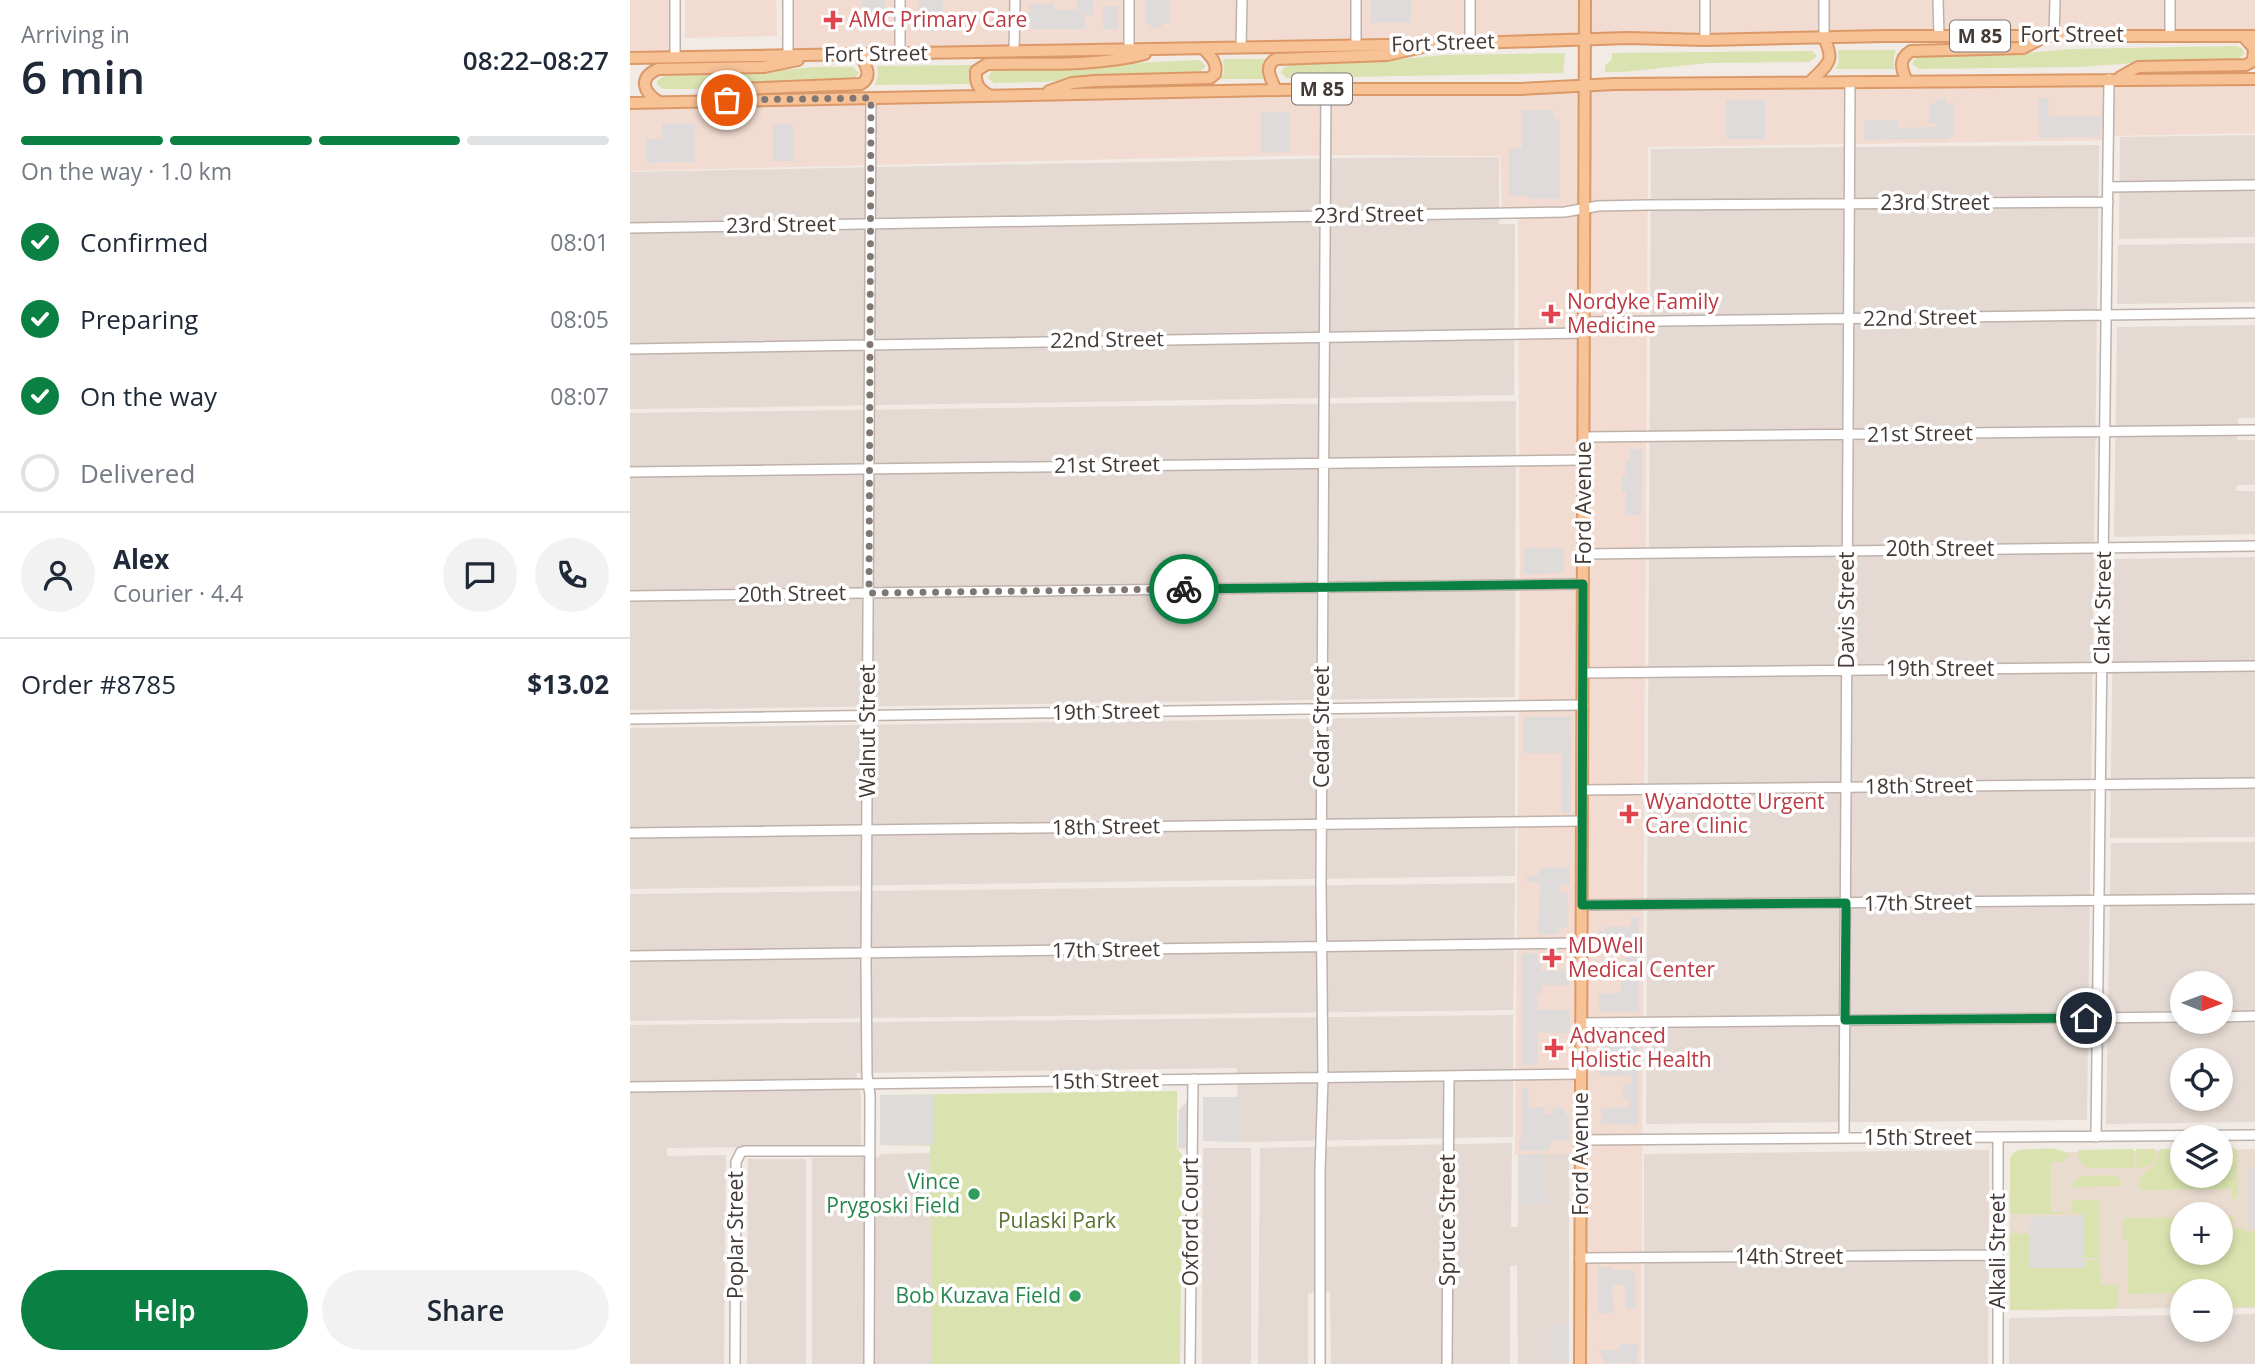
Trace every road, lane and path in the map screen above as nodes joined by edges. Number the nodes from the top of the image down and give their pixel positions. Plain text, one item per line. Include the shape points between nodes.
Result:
1 (675, 0) edge
2 (788, 0) edge
3 (900, 0) edge
4 (1014, 0) edge
5 (1129, 0) edge
6 (1242, 0) edge
7 (1356, 0) edge
8 (1470, 0) edge
9 (1585, 0) edge
10 (1705, 0) edge
11 (1824, 0) edge
12 (1938, 0) edge
13 (2054, 0) edge
14 (2170, 0) edge
15 (2051, 35) junction
16 (2170, 35) junction
17 (1939, 36) junction
18 (2249, 36) edge
19 (1824, 38) junction
20 (1585, 39) junction
21 (1705, 40) junction
22 (1470, 42) junction
23 (1432, 44) junction
24 (1356, 45) junction
25 (1241, 47) junction
26 (1203, 48) junction
27 (1165, 49) junction
28 (1129, 50) junction
29 (1014, 51) junction
30 (900, 54) junction
31 (814, 55) junction
32 (860, 55) junction
33 (788, 56) junction
34 (675, 57) junction
35 (630, 58) edge
36 (2113, 79) junction
37 (2255, 79) edge
38 (1907, 81) junction
39 (1810, 82) junction
40 (1850, 82) junction
41 (1586, 85) junction
42 (1326, 89) junction
43 (1276, 90) junction
44 (1040, 95) junction
45 (991, 96) junction
46 (871, 98) junction
47 (681, 101) junction
48 (659, 102) junction
49 (630, 103) edge
50 (2255, 185) edge
51 (2108, 187) junction
52 (2108, 202) junction
53 (1849, 203) junction
54 (1585, 209) junction
55 (1325, 215) junction
56 (870, 223) junction
57 (630, 228) edge
58 (2255, 313) edge
59 (2107, 315) junction
60 (1849, 319) junction
61 (1585, 327) junction
62 (1324, 337) junction
63 (870, 345) junction
64 (630, 349) edge
65 (2255, 430) edge
66 (2106, 432) junction
67 (1848, 435) junction
68 (1584, 437) junction
69 (1584, 460) junction
70 (1323, 463) junction
71 (869, 469) junction
72 (630, 472) edge
73 (2255, 545) edge
74 (2103, 547) junction
75 (1847, 550) junction
76 (1583, 554) junction
77 (1583, 584) junction
78 (1322, 587) junction
79 (869, 593) junction
80 (630, 596) edge
81 (2255, 666) edge
82 (2102, 667) junction
83 (1847, 670) junction
84 (1583, 673) junction
85 (1583, 705) junction
86 (1322, 709) junction
87 (868, 715) junction
88 (630, 719) edge
89 (2255, 783) edge
90 (2101, 784) junction
91 (1846, 787) junction
92 (1582, 790) junction
93 (1582, 821) junction
94 (1321, 824) junction
95 (867, 830) junction
96 (630, 834) edge
97 (2255, 899) edge
98 (2099, 901) junction
99 (1846, 903) junction
100 (1582, 905) junction
101 (1581, 943) junction
102 (1321, 947) junction
103 (867, 953) junction
104 (630, 956) edge
105 (2255, 1016) edge
106 (2170, 1017) edge
107 (2233, 1017) edge
108 (2098, 1018) junction
109 (1845, 1020) junction
110 (1581, 1023) junction
111 (1581, 1074) junction
112 (1449, 1076) junction
113 (1193, 1079) junction
114 (1323, 1079) junction
115 (869, 1085) junction
116 (630, 1087) edge
117 (2255, 1135) edge
118 (1998, 1137) junction
119 (2096, 1137) junction
120 (1844, 1138) junction
121 (1581, 1140) junction
122 (870, 1151) junction
123 (1998, 1255) junction
124 (1580, 1258) junction
125 (735, 1364) edge
126 (869, 1364) edge
127 (1190, 1364) edge
128 (1320, 1364) edge
129 (1447, 1364) edge
130 (1580, 1364) edge
131 (1998, 1364) edge

1 - 34 street
2 - 33 street
3 - 30 street
4 - 29 street
5 - 28 street
6 - 25 street
7 - 24 street
8 - 22 street
9 - 20 main road, Ford Avenue
10 - 21 street
11 - 19 street
12 - 17 street
13 - 15 street
14 - 16 street
15 - 16 main road, Fort Street / M 85
15 - 17 main road, Fort Street / M 85
15 - 38 main road via 2023,48 1911,51 1901,62
16 - 18 main road, Fort Street / M 85
17 - 19 main road, Fort Street / M 85
18 - 36 main road via 2253,61 2246,65 2138,67
19 - 21 main road, Fort Street / M 85
19 - 39 main road via 1830,59
20 - 21 main road, Fort Street / M 85
20 - 22 main road, Fort Street / M 85
20 - 41 main road, Ford Avenue
22 - 23 main road, Fort Street / M 85
23 - 24 main road, Fort Street / M 85
23 - 43 main road via 1387,55 1276,59 1268,68
24 - 25 main road, Fort Street / M 85
25 - 26 main road, Fort Street / M 85
26 - 27 main road, Fort Street / M 85
26 - 44 main road via 1216,69 1210,78 1072,83
27 - 28 main road, Fort Street / M 85
27 - 45 main road via 1096,62 987,64 976,71 976,79 980,90
28 - 29 main road, Fort Street / M 85
29 - 30 main road, Fort Street / M 85
30 - 32 main road, Fort Street / M 85
31 - 32 main road, Fort Street / M 85
31 - 33 main road, Fort Street / M 85
31 - 48 main road via 764,67 658,69 645,80 651,97
32 - 47 main road via 868,75 861,85 738,89
33 - 34 main road, Fort Street / M 85
34 - 35 main road, Fort Street / M 85
36 - 37 main road, Fort Street / M 85
36 - 38 main road, Fort Street / M 85
36 - 51 street, Clark Street
38 - 40 main road, Fort Street / M 85
39 - 40 main road, Fort Street / M 85
39 - 41 main road, Fort Street / M 85
40 - 53 street, Davis Street
41 - 42 main road, Fort Street / M 85 via 1441,91
41 - 54 main road, Ford Avenue
42 - 43 main road, Fort Street / M 85
42 - 55 street, Cedar Street
43 - 44 main road, Fort Street / M 85
44 - 45 main road, Fort Street / M 85
45 - 46 main road, Fort Street / M 85
46 - 47 main road, Fort Street / M 85
46 - 56 street, Walnut Street
47 - 48 main road, Fort Street / M 85
48 - 49 main road, Fort Street / M 85
50 - 51 street
51 - 52 street, Clark Street
52 - 53 street, 23rd Street
52 - 59 street, Clark Street
53 - 54 street, 23rd Street
53 - 60 street, Davis Street
54 - 55 street, 23rd Street
54 - 61 main road, Ford Avenue
55 - 56 street, 23rd Street
55 - 62 street, Cedar Street
56 - 57 street, 23rd Street
56 - 63 street, Walnut Street
58 - 59 street, 22nd Street
59 - 60 street, 22nd Street
59 - 66 street, Clark Street
60 - 61 street, 22nd Street
60 - 67 street, Davis Street
61 - 62 street, 22nd Street
61 - 68 main road, Ford Avenue
62 - 63 street, 22nd Street
62 - 70 street, Cedar Street
63 - 64 street, 22nd Street
63 - 71 street, Walnut Street
65 - 66 street, 21st Street
66 - 67 street, 21st Street
66 - 74 street, Clark Street
67 - 68 street, 21st Street
67 - 75 street, Davis Street
68 - 69 main road, Ford Avenue
69 - 70 street, 21st Street
69 - 76 main road, Ford Avenue
70 - 71 street, 21st Street
70 - 78 street, Cedar Street
71 - 72 street, 21st Street
71 - 79 street, Walnut Street
73 - 74 street, 20th Street
74 - 75 street, 20th Street
74 - 82 street, Clark Street
75 - 76 street, 20th Street
75 - 83 street, Davis Street
76 - 77 main road, Ford Avenue
77 - 78 street, 20th Street
77 - 84 main road, Ford Avenue
78 - 79 street, 20th Street
78 - 86 street, Cedar Street
79 - 80 street, 20th Street
79 - 87 street, Walnut Street
81 - 82 street, 19th Street
82 - 83 street, 19th Street
82 - 90 street, Clark Street
83 - 84 street, 19th Street
83 - 91 street, Davis Street
84 - 85 main road, Ford Avenue
85 - 86 street, 19th Street
85 - 92 main road, Ford Avenue
86 - 87 street, 19th Street
86 - 94 street, Cedar Street
87 - 88 street, 19th Street
87 - 95 street, Walnut Street
89 - 90 street, 18th Street
90 - 91 street, 18th Street
90 - 98 street, Clark Street
91 - 92 street, 18th Street
91 - 99 street, Davis Street
92 - 93 main road, Ford Avenue
93 - 94 street, 18th Street
93 - 100 main road, Ford Avenue
94 - 95 street, 18th Street
94 - 102 street, Cedar Street
95 - 96 street, 18th Street
95 - 103 street, Walnut Street
97 - 98 street, 17th Street
98 - 99 street, 17th Street
98 - 108 street, Clark Street
99 - 100 street, 17th Street
99 - 109 street, Davis Street
100 - 101 main road, Ford Avenue
101 - 102 street, 17th Street
101 - 110 main road, Ford Avenue
102 - 103 street, 17th Street
102 - 114 street, Cedar Street
103 - 104 street, 17th Street
103 - 115 street, Walnut Street
105 - 107 street
106 - 108 street
108 - 109 street
108 - 119 street, Clark Street
109 - 110 street
109 - 120 street, Davis Street
110 - 111 main road, Ford Avenue
111 - 112 street, 15th Street
111 - 121 main road, Ford Avenue
112 - 114 street, 15th Street
112 - 129 street, Spruce Street
113 - 114 street, 15th Street
113 - 115 street, 15th Street
113 - 127 street, Oxford Court
114 - 128 street, Cedar Street
115 - 116 street, 15th Street
115 - 122 street, Walnut Street
117 - 119 street, 15th Street
118 - 119 street, 15th Street
118 - 120 street, 15th Street
118 - 123 street, Alkali Street
120 - 121 street, 15th Street
121 - 124 main road, Ford Avenue
122 - 125 street, Poplar Street via 745,1151 738,1156
122 - 126 street, Walnut Street
123 - 124 street, 14th Street
123 - 131 street, Alkali Street
124 - 130 main road, Ford Avenue

